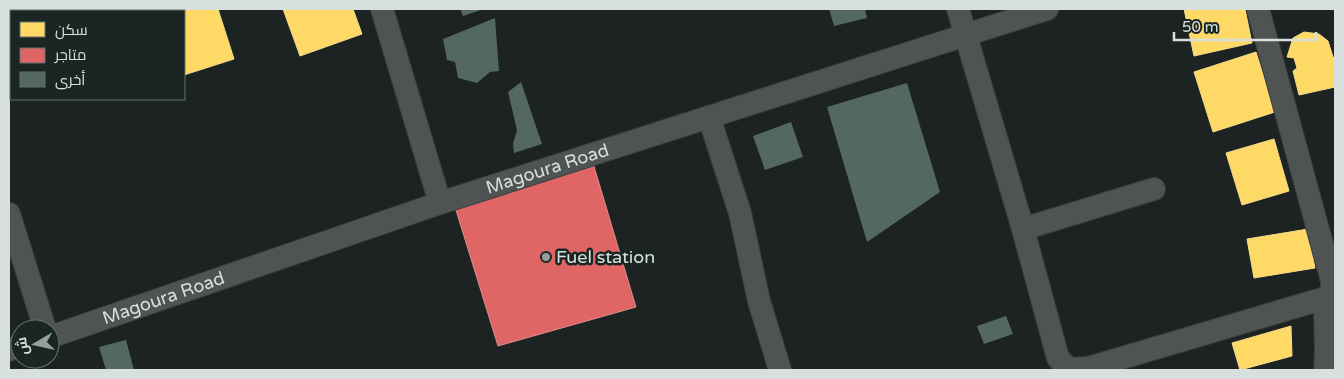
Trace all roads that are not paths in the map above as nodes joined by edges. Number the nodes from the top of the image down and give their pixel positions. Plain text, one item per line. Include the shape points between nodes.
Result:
1 (382, 9) edge
2 (958, 9) edge
3 (1047, 9) edge
4 (1258, 9) edge
5 (966, 34) junction
6 (709, 117) junction
7 (1154, 188) dead end
8 (440, 203) junction
9 (9, 214) edge
10 (1023, 229) junction
11 (1332, 296) junction
12 (42, 319) edge
13 (60, 334) edge
14 (780, 370) edge
15 (1325, 370) edge

1 - 8 street
2 - 5 street
3 - 5 street, Magoura Road
4 - 11 street via 1332,281
5 - 6 street, Magoura Road
5 - 10 street
6 - 8 street, Magoura Road
6 - 14 street via 740,213 759,301
7 - 10 street
8 - 13 street, Magoura Road
9 - 12 street
10 - 11 street via 1058,358 1069,370 1088,368
11 - 15 street via 1325,312

